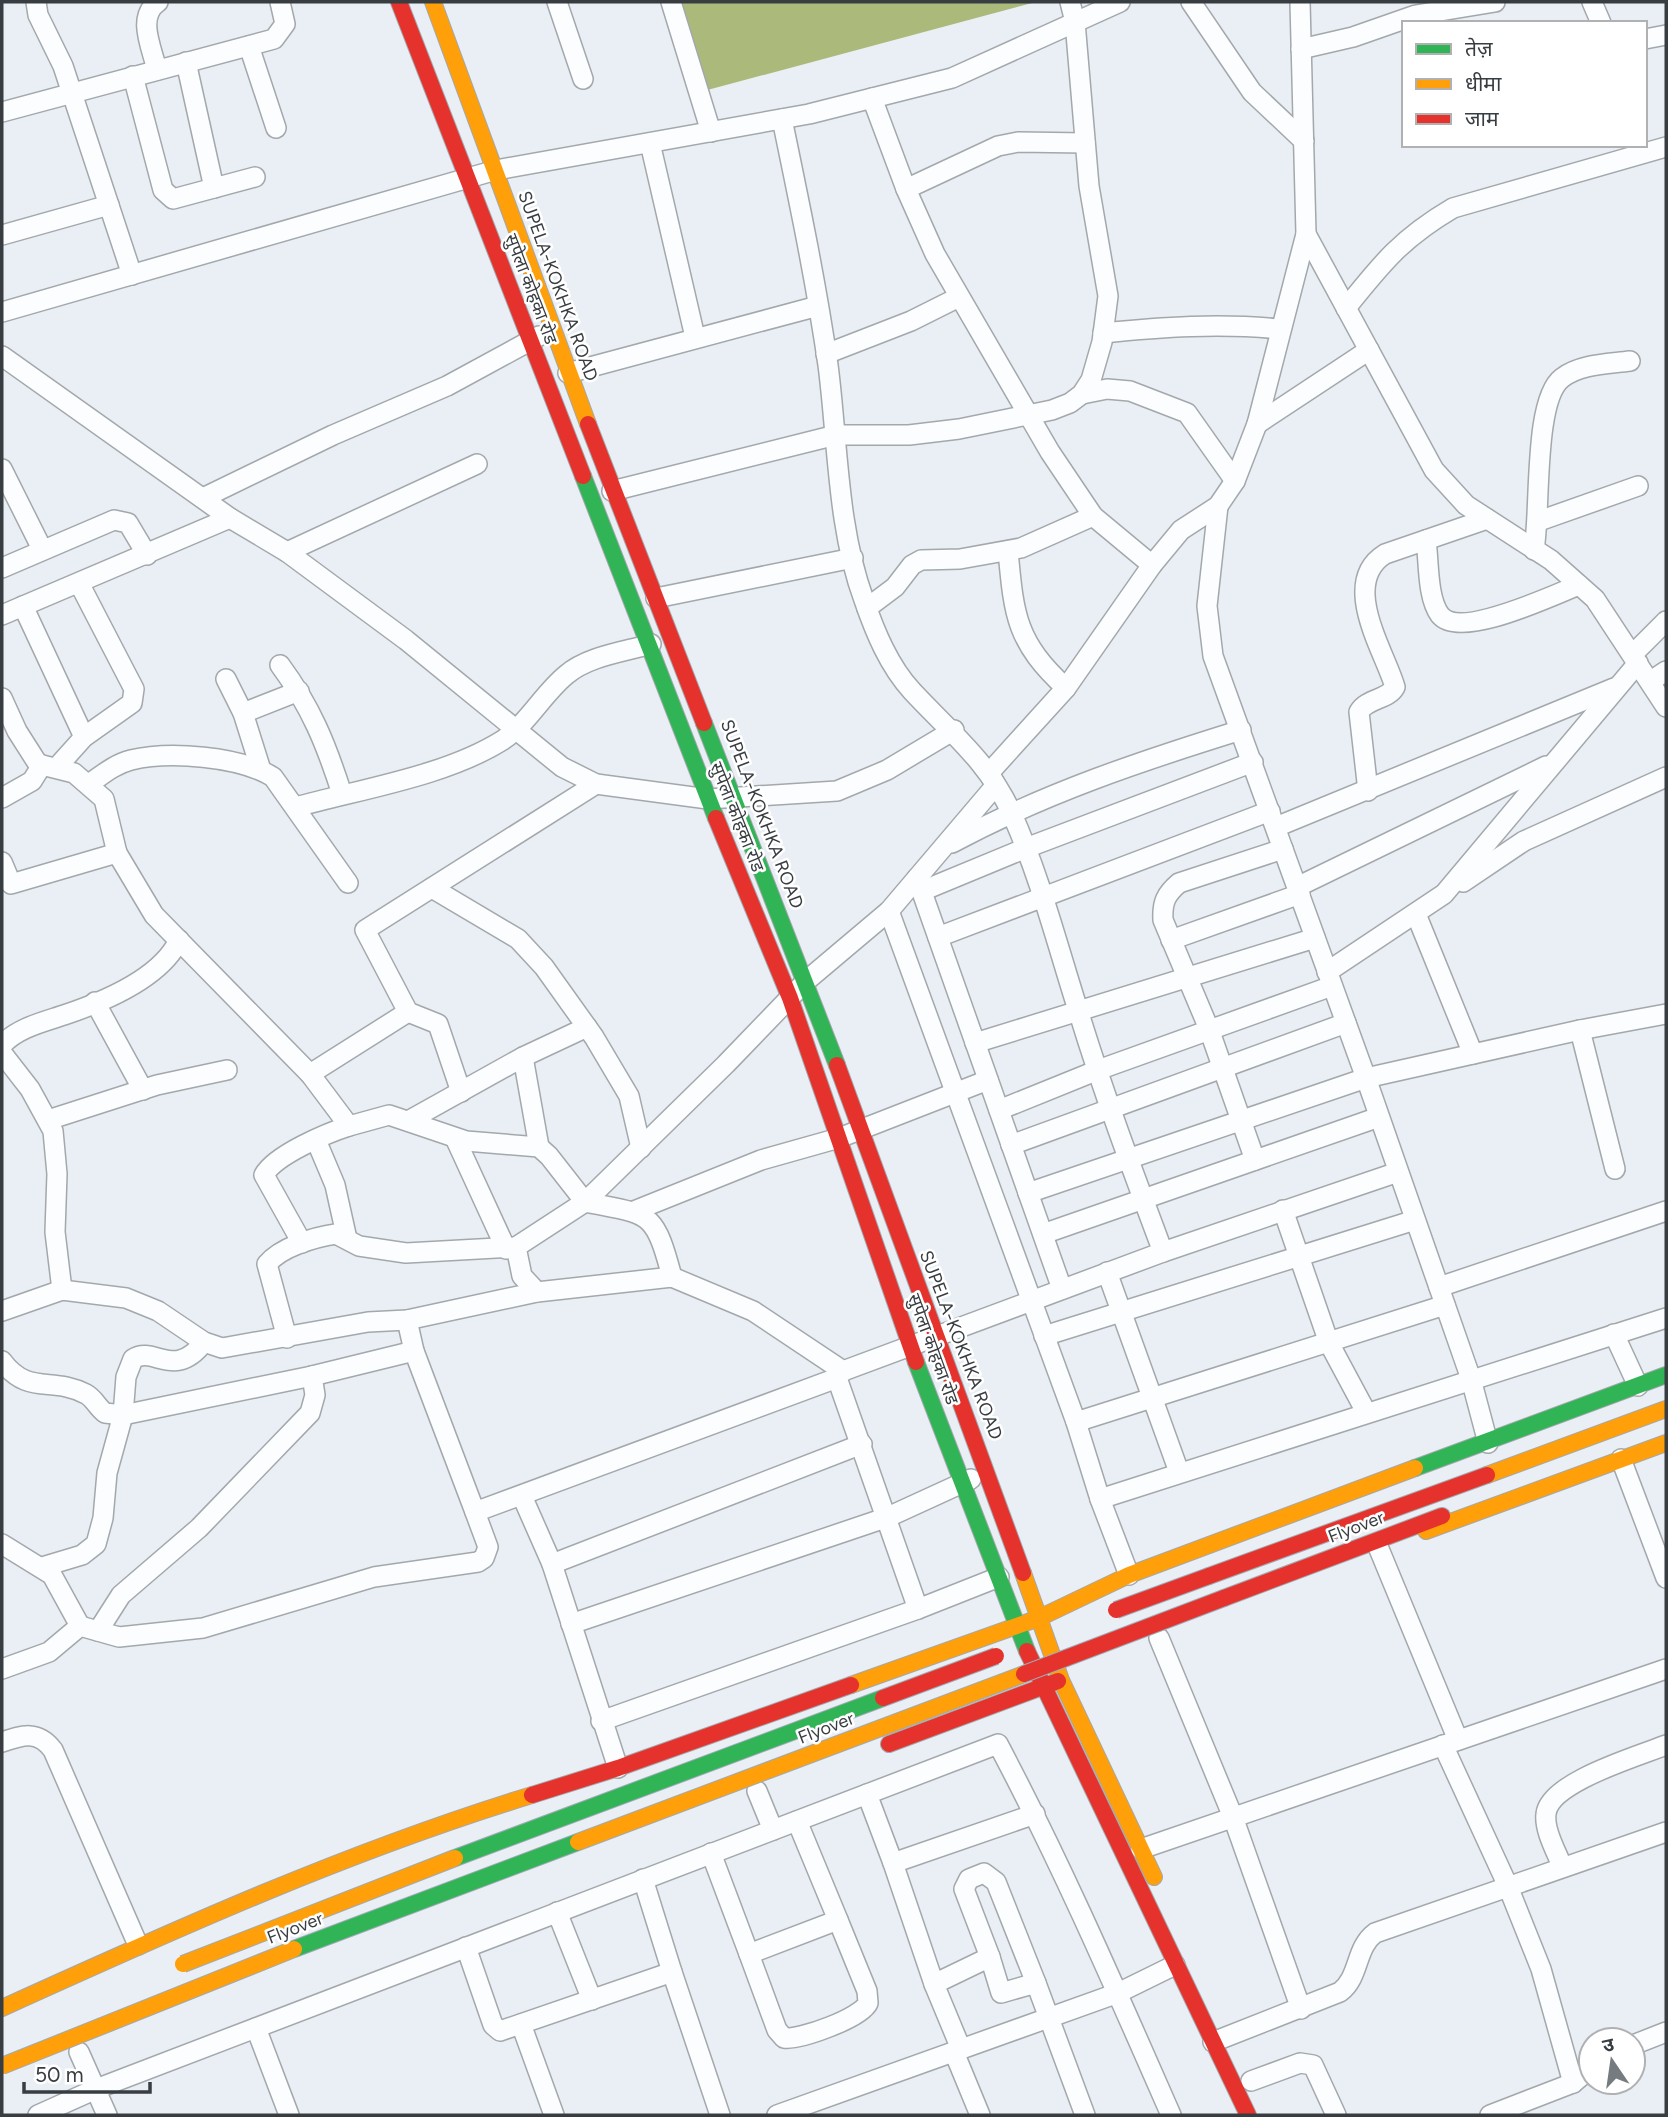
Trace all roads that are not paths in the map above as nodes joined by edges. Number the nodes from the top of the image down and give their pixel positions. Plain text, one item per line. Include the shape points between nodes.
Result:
1 (36, 2) edge
2 (159, 2) edge
3 (281, 2) edge
4 (399, 2) edge
5 (433, 2) edge
6 (557, 2) edge
7 (671, 2) edge
8 (1070, 2) edge
9 (1120, 2) edge
10 (1191, 2) edge
11 (1300, 2) edge
12 (1495, 2) edge
13 (1592, 2) edge
14 (1600, 21) edge
15 (1075, 22) junction
16 (1666, 36) edge
17 (1647, 39) edge
18 (249, 46) junction
19 (1301, 49) junction
20 (186, 62) junction
21 (157, 70) junction
22 (133, 76) junction
23 (583, 79) dead end
24 (72, 92) junction
25 (872, 98) junction
26 (2, 112) edge
27 (782, 119) junction
28 (276, 128) dead end
29 (711, 132) junction
30 (1304, 141) junction
31 (650, 143) junction
32 (1085, 143) junction
33 (1666, 148) edge
34 (1643, 149) edge
35 (496, 170) junction
36 (256, 177) dead end
37 (468, 179) junction
38 (214, 188) junction
39 (906, 189) junction
40 (109, 205) junction
41 (1306, 234) junction
42 (2, 235) edge
43 (132, 275) junction
44 (959, 297) junction
45 (818, 306) junction
46 (1346, 308) junction
47 (2, 312) edge
48 (1279, 329) junction
49 (555, 331) junction
50 (1103, 333) junction
51 (695, 337) junction
52 (530, 339) junction
53 (1369, 350) junction
54 (826, 354) junction
55 (2, 356) edge
56 (1630, 361) dead end
57 (568, 373) junction
58 (1082, 394) junction
59 (1030, 414) junction
60 (1257, 424) junction
61 (836, 435) junction
62 (477, 464) dead end
63 (2, 469) edge
64 (1235, 481) junction
65 (1638, 486) dead end
66 (612, 491) junction
67 (203, 498) junction
68 (1218, 506) junction
69 (1093, 516) junction
70 (230, 518) junction
71 (1487, 519) junction
72 (1539, 521) junction
73 (1426, 540) junction
74 (42, 549) junction
75 (1534, 550) junction
76 (1007, 551) junction
77 (147, 555) junction
78 (853, 558) junction
79 (295, 559) junction
80 (1152, 565) junction
81 (2, 568) edge
82 (79, 583) junction
83 (1579, 585) junction
84 (656, 598) junction
85 (23, 606) junction
86 (867, 608) junction
87 (2, 615) edge
88 (1666, 621) edge
89 (651, 644) junction
90 (1635, 659) junction
91 (280, 665) dead end
92 (1658, 676) edge
93 (226, 679) dead end
94 (1618, 686) junction
95 (1066, 688) junction
96 (299, 691) junction
97 (2, 698) edge
98 (1666, 707) edge
99 (243, 713) junction
100 (514, 730) junction
101 (954, 730) junction
102 (1241, 730) junction
103 (85, 737) junction
104 (1253, 762) junction
105 (1553, 763) junction
106 (261, 770) junction
107 (989, 772) junction
108 (69, 774) junction
109 (1666, 777) edge
110 (596, 784) junction
111 (1368, 791) junction
112 (342, 794) junction
113 (2, 797) edge
114 (735, 797) junction
115 (708, 799) junction
116 (296, 807) junction
117 (1011, 811) junction
118 (1273, 819) junction
119 (942, 848) junction
120 (1026, 848) junction
121 (1283, 849) junction
122 (117, 853) junction
123 (2, 862) edge
124 (11, 882) edge
125 (348, 883) dead end
126 (919, 885) junction
127 (432, 888) junction
128 (1298, 890) junction
129 (1044, 894) junction
130 (1444, 894) junction
131 (889, 911) junction
132 (1416, 914) junction
133 (938, 937) junction
134 (1315, 938) junction
135 (179, 940) junction
136 (1171, 940) junction
137 (1189, 979) junction
138 (1330, 979) junction
139 (806, 981) junction
140 (790, 998) junction
141 (95, 1002) junction
142 (408, 1012) junction
143 (1078, 1013) junction
144 (1666, 1014) edge
145 (1346, 1023) junction
146 (587, 1027) junction
147 (1209, 1029) junction
148 (1580, 1030) junction
149 (975, 1043) junction
150 (2, 1045) edge
151 (2, 1053) edge
152 (1473, 1054) junction
153 (523, 1057) junction
154 (1222, 1067) junction
155 (1098, 1069) junction
156 (227, 1070) dead end
157 (310, 1074) junction
158 (1366, 1079) junction
159 (988, 1080) junction
160 (143, 1090) junction
161 (954, 1090) junction
162 (461, 1092) junction
163 (1112, 1106) junction
164 (999, 1110) junction
165 (1380, 1117) junction
166 (1242, 1120) junction
167 (48, 1121) junction
168 (408, 1121) junction
169 (349, 1126) junction
170 (860, 1128) junction
171 (455, 1138) junction
172 (839, 1138) junction
173 (316, 1140) junction
174 (1011, 1145) junction
175 (539, 1147) junction
176 (641, 1148) junction
177 (1128, 1157) junction
178 (1255, 1160) junction
179 (1615, 1169) dead end
180 (1398, 1172) junction
181 (1028, 1193) junction
182 (1143, 1198) junction
183 (584, 1202) junction
184 (1283, 1210) junction
185 (634, 1211) junction
186 (1666, 1211) edge
187 (1415, 1220) junction
188 (1043, 1234) junction
189 (347, 1238) junction
190 (302, 1244) junction
191 (511, 1248) junction
192 (1163, 1252) junction
193 (1299, 1256) junction
194 (1107, 1272) junction
195 (671, 1277) junction
196 (1062, 1289) junction
197 (62, 1290) junction
198 (537, 1292) junction
199 (1442, 1296) junction
200 (1031, 1300) junction
201 (2, 1311) edge
202 (1122, 1313) junction
203 (1666, 1318) edge
204 (407, 1320) junction
205 (1614, 1334) junction
206 (1044, 1336) junction
207 (287, 1338) junction
208 (937, 1339) junction
209 (204, 1342) junction
210 (1329, 1343) junction
211 (910, 1346) junction
212 (414, 1351) junction
213 (2, 1362) edge
214 (1666, 1374) edge
215 (840, 1375) junction
216 (312, 1376) junction
217 (1471, 1379) junction
218 (1638, 1386) junction
219 (1153, 1398) junction
220 (1666, 1409) edge
221 (1366, 1412) junction
222 (123, 1415) junction
223 (1076, 1422) junction
224 (1666, 1434) edge
225 (1488, 1443) junction
226 (1666, 1443) edge
227 (862, 1444) junction
228 (1621, 1459) junction
229 (988, 1472) junction
230 (1180, 1472) junction
231 (962, 1482) junction
232 (522, 1496) junction
233 (1100, 1499) junction
234 (475, 1511) junction
235 (888, 1517) junction
236 (2, 1544) edge
237 (1379, 1549) junction
238 (552, 1564) junction
239 (42, 1567) junction
240 (1129, 1575) junction
241 (999, 1577) junction
242 (1666, 1578) edge
243 (919, 1609) junction
244 (1102, 1616) dead end
245 (1039, 1618) junction
246 (571, 1624) junction
247 (1015, 1626) junction
248 (89, 1629) junction
249 (1063, 1632) dead end
250 (1159, 1638) junction
251 (1110, 1659) dead end
252 (2, 1669) edge
253 (1666, 1669) edge
254 (1067, 1678) junction
255 (1042, 1688) junction
256 (601, 1721) junction
257 (2, 1742) edge
258 (1451, 1742) junction
259 (1666, 1745) edge
260 (874, 1749) dead end
261 (835, 1763) dead end
262 (618, 1768) junction
263 (757, 1791) junction
264 (866, 1794) junction
265 (1035, 1814) junction
266 (1233, 1817) junction
267 (797, 1821) junction
268 (773, 1830) junction
269 (1666, 1832) edge
270 (1141, 1849) junction
271 (711, 1853) junction
272 (893, 1863) junction
273 (1562, 1866) junction
274 (643, 1879) junction
275 (1507, 1884) junction
276 (1161, 1891) dead end
277 (557, 1912) junction
278 (838, 1920) junction
279 (138, 1945) junction
280 (466, 1947) junction
281 (749, 1954) junction
282 (990, 1958) junction
283 (1175, 1965) junction
284 (170, 1970) dead end
285 (672, 1972) junction
286 (1036, 1983) junction
287 (934, 1984) junction
288 (1118, 1993) junction
289 (592, 2000) junction
290 (2, 2008) edge
291 (1301, 2009) junction
292 (1048, 2018) junction
293 (521, 2024) junction
294 (256, 2028) junction
295 (1666, 2032) edge
296 (1226, 2038) junction
297 (1647, 2039) edge
298 (957, 2050) junction
299 (79, 2052) junction
300 (2, 2066) edge
301 (1577, 2080) edge
302 (1251, 2081) dead end
303 (2, 2083) edge
304 (1573, 2084) junction
305 (96, 2089) junction
306 (38, 2115) edge
307 (107, 2115) edge
308 (289, 2115) edge
309 (554, 2115) edge
310 (720, 2115) edge
311 (777, 2115) edge
312 (980, 2115) edge
313 (1085, 2115) edge
314 (1171, 2115) edge
315 (1248, 2115) edge
316 (1336, 2115) edge
317 (1490, 2115) edge

1 - 24 street
2 - 21 street via 149,9 146,21
3 - 18 street via 284,29 274,39
4 - 37 main road, सुपेला कोहका रोड
5 - 35 main road, SUPELA-KOKHKA ROAD
6 - 23 street
7 - 29 street
8 - 15 street
9 - 15 street
10 - 30 street via 1252,92
11 - 19 street
12 - 19 street via 1416,15
13 - 14 street
15 - 25 street via 952,78
15 - 32 street
16 - 17 street
18 - 20 street
18 - 28 street
19 - 30 street
20 - 21 street
20 - 38 street
21 - 22 street
22 - 24 street
22 - 38 street via 165,194 173,199
24 - 26 street
24 - 40 street
25 - 27 street
25 - 39 street
27 - 29 street
27 - 45 street
29 - 31 street
30 - 41 street
31 - 35 street
31 - 51 street
32 - 39 street via 998,146
32 - 50 street via 1108,296
33 - 34 street
34 - 46 street via 1453,208 1390,253
35 - 37 street
35 - 49 main road, SUPELA-KOKHKA ROAD
36 - 38 street
37 - 43 street
37 - 52 main road, सुपेला कोहका रोड
39 - 44 street
40 - 42 street
40 - 43 street
41 - 46 street
41 - 48 street
43 - 47 street
44 - 54 street
44 - 59 street
45 - 51 street
45 - 54 street
46 - 53 street
48 - 50 street via 1187,325
48 - 60 street
49 - 52 street
49 - 57 main road, SUPELA-KOKHKA ROAD
50 - 58 street via 1091,380
51 - 57 street
52 - 67 street via 447,386
52 - 89 main road, सुपेला कोहका रोड
53 - 60 street
53 - 71 street via 1434,470 1466,505
54 - 61 street
55 - 67 street
56 - 72 street via 1573,371 1554,387 1544,415
57 - 66 main road, SUPELA-KOKHKA ROAD
58 - 59 street via 1070,403
58 - 64 street via 1130,391 1187,413
59 - 61 street via 909,435
59 - 69 street
60 - 64 street
61 - 66 street
61 - 78 street
62 - 79 street
63 - 74 street
64 - 68 street
65 - 72 street
66 - 84 main road, SUPELA-KOKHKA ROAD
67 - 70 street
68 - 80 street via 1181,530
68 - 102 street via 1207,606 1213,656
69 - 76 street
69 - 80 street
70 - 77 street
70 - 79 street
71 - 73 street
71 - 75 street
72 - 75 street
73 - 83 street via 1434,598 1446,621 1477,623
73 - 111 street via 1385,554 1369,573 1366,611 1395,687 1359,712
74 - 77 street via 120,520 132,527
74 - 81 street
75 - 83 street
76 - 86 street via 921,561
76 - 95 street via 1011,591 1025,643
77 - 82 street
78 - 84 street
78 - 86 street
79 - 100 street via 406,640
80 - 95 street
82 - 85 street
82 - 103 street via 135,695 127,708
83 - 90 street via 1595,599
84 - 114 main road, SUPELA-KOKHKA ROAD
85 - 87 street
85 - 103 street
86 - 101 street via 883,648 911,690
88 - 90 street
89 - 100 street via 586,663 566,675
89 - 115 main road, सुपेला कोहका रोड
90 - 92 street
90 - 94 street
91 - 96 street
92 - 98 street
93 - 99 street
94 - 105 street
94 - 111 street
95 - 107 street
96 - 99 street
96 - 112 street via 323,735
97 - 108 street via 31,756
99 - 106 street
100 - 110 street via 562,767
100 - 112 street via 476,754 436,769
101 - 107 street
101 - 114 street via 887,770 837,791
102 - 104 street
102 - 117 street via 1110,771
103 - 108 street
104 - 118 street
104 - 120 street
105 - 128 street
105 - 130 street
106 - 108 street via 239,762 156,756
106 - 116 street via 273,777
107 - 117 street
107 - 119 street via 996,785
108 - 113 street via 32,781
108 - 122 street via 104,799
109 - 130 street via 1524,841
110 - 115 street
110 - 127 street
111 - 118 street
112 - 116 street
114 - 115 street
114 - 139 main road, SUPELA-KOKHKA ROAD
115 - 140 main road, सुपेला कोहका रोड
116 - 125 street
117 - 119 street
117 - 120 street
118 - 121 street
118 - 129 street
119 - 126 street
120 - 126 street
120 - 129 street
121 - 128 street
121 - 136 street via 1179,883 1162,906
122 - 124 street
122 - 135 street via 154,915
123 - 124 street
126 - 131 street
126 - 133 street
127 - 142 street via 365,930
127 - 146 street via 518,939
128 - 134 street
128 - 136 street
129 - 133 street
129 - 143 street
130 - 132 street
131 - 139 street
131 - 161 street
132 - 138 street
132 - 152 street
133 - 149 street
134 - 137 street
134 - 138 street
135 - 141 street via 171,957 146,977
135 - 157 street
136 - 137 street
137 - 143 street
137 - 147 street
138 - 145 street
138 - 147 street
139 - 140 street
139 - 170 main road, SUPELA-KOKHKA ROAD
140 - 172 main road, सुपेला कोहका रोड
140 - 176 street
141 - 150 street via 19,1032
141 - 160 street
142 - 157 street
142 - 162 street via 438,1024
143 - 149 street
143 - 155 street
144 - 148 street
145 - 154 street
145 - 158 street
146 - 153 street
146 - 176 street via 629,1096
147 - 154 street
147 - 155 street
148 - 152 street
148 - 179 street
149 - 159 street
151 - 167 street
152 - 158 street
153 - 162 street
153 - 175 street
154 - 163 street
154 - 166 street
155 - 163 street
155 - 164 street
156 - 160 street
157 - 169 street
158 - 165 street
158 - 166 street
159 - 161 street
159 - 164 street
160 - 167 street
161 - 170 street
161 - 200 street
162 - 168 street
163 - 174 street
163 - 177 street
164 - 174 street
165 - 178 street
165 - 180 street
166 - 177 street
166 - 178 street
167 - 197 street via 56,1147 55,1232
168 - 169 street via 389,1115
168 - 171 street
169 - 173 street
170 - 172 street
170 - 208 main road, SUPELA-KOKHKA ROAD
171 - 175 street
171 - 191 street
172 - 185 street via 761,1160
172 - 211 main road, सुपेला कोहका रोड
173 - 189 street via 335,1185
173 - 190 street via 273,1164 264,1175
174 - 181 street
175 - 183 street
176 - 183 street
177 - 181 street
177 - 182 street
178 - 182 street
180 - 184 street
180 - 187 street
181 - 188 street
182 - 188 street
182 - 192 street
183 - 185 street
183 - 191 street
184 - 192 street
184 - 193 street
185 - 195 street via 648,1218 661,1235
186 - 199 street
187 - 193 street
187 - 199 street
188 - 196 street
189 - 190 street via 337,1234
189 - 191 street via 359,1246 407,1253
190 - 207 street via 267,1264
191 - 198 street via 522,1276
192 - 194 street
193 - 202 street
193 - 210 street
194 - 196 street
194 - 202 street
195 - 198 street
195 - 215 street via 752,1311
196 - 200 street
197 - 201 street
197 - 209 street via 127,1298 158,1311
198 - 204 street
199 - 210 street
199 - 217 street
200 - 206 street
200 - 208 street
202 - 206 street
202 - 219 street
203 - 205 street
204 - 207 street via 368,1322
204 - 212 street
205 - 217 street
205 - 218 street
206 - 223 street
207 - 209 street via 222,1348
208 - 211 street
208 - 229 main road, SUPELA-KOKHKA ROAD
209 - 222 street via 189,1358 167,1362 141,1355 133,1359 126,1377
210 - 219 street
210 - 221 street
211 - 215 street
211 - 231 main road, सुपेला कोहका रोड
212 - 216 street
212 - 234 street
213 - 222 street via 20,1381 79,1391 105,1413
214 - 218 main road
215 - 227 street
215 - 232 street
216 - 222 street
216 - 248 street via 315,1395 310,1413 200,1528 121,1595
217 - 221 street
217 - 225 street
218 - 225 main road
219 - 223 street
219 - 230 street
220 - 244 main road, Flyover, bridge
221 - 230 street
222 - 239 street via 107,1473 96,1544 82,1555
223 - 233 street
224 - 300 main road, Flyover, bridge via 460,1886 96,2025
225 - 240 main road
226 - 228 main road
227 - 235 street
227 - 238 street
228 - 237 main road
228 - 242 street
229 - 231 street
229 - 245 main road, SUPELA-KOKHKA ROAD
230 - 233 street
231 - 235 street
231 - 241 main road, सुपेला कोहका रोड
232 - 234 street
232 - 238 street
233 - 240 street
234 - 248 street via 488,1547 478,1562 374,1577 203,1628 119,1637
235 - 243 street
235 - 246 street
236 - 239 street
237 - 250 main road
237 - 258 street
238 - 246 street
239 - 248 street via 59,1583
240 - 245 main road
241 - 243 street
241 - 247 main road, सुपेला कोहका रोड
243 - 256 street
245 - 247 main road
245 - 254 main road, SUPELA-KOKHKA ROAD
246 - 256 street
247 - 255 main road, सुपेला कोहका रोड
247 - 262 main road
248 - 252 street
249 - 284 main road, Flyover, bridge via 392,1881
250 - 251 main road
250 - 266 street
253 - 258 street
254 - 255 main road
254 - 270 main road, SUPELA-KOKHKA ROAD
255 - 260 main road
255 - 283 main road, सुपेला कोहका रोड
256 - 262 street
257 - 279 street via 39,1736 53,1750
258 - 266 street
258 - 275 street
259 - 273 street via 1577,1781 1551,1800 1547,1824
261 - 263 main road
262 - 279 main road via 479,1811 223,1907
263 - 268 street
263 - 299 main road via 380,1930
264 - 265 street via 998,1744
264 - 267 street
264 - 272 street
265 - 272 street
265 - 288 street
266 - 270 street
266 - 291 street
267 - 268 street
267 - 278 street
268 - 271 street
269 - 273 street
270 - 276 main road, SUPELA-KOKHKA ROAD
271 - 274 street
271 - 281 street
272 - 287 street
273 - 275 street
274 - 277 street
274 - 285 street
275 - 291 street via 1375,1933 1362,1947 1350,1985
275 - 304 street via 1541,1969
277 - 280 street
277 - 289 street
278 - 281 street
278 - 281 street via 868,2003 858,2014 797,2038 784,2038 777,2030
279 - 290 main road
280 - 293 street via 494,2025 500,2031
280 - 294 street
282 - 286 street via 1001,1993
282 - 286 street via 964,1889 969,1879 984,1873 996,1882
282 - 287 street
283 - 288 street
283 - 296 main road, सुपेला कोहका रोड
285 - 289 street
285 - 310 street
286 - 292 street
287 - 298 street
288 - 292 street
288 - 314 street
289 - 293 street
291 - 296 street
292 - 298 street
292 - 313 street
293 - 309 street
294 - 305 street
294 - 308 street
295 - 297 street
296 - 315 main road, सुपेला कोहका रोड
298 - 311 street
298 - 312 street
299 - 303 main road
299 - 305 street
301 - 304 street
302 - 316 street via 1300,2063 1313,2065
304 - 317 street
305 - 306 street
305 - 307 street

